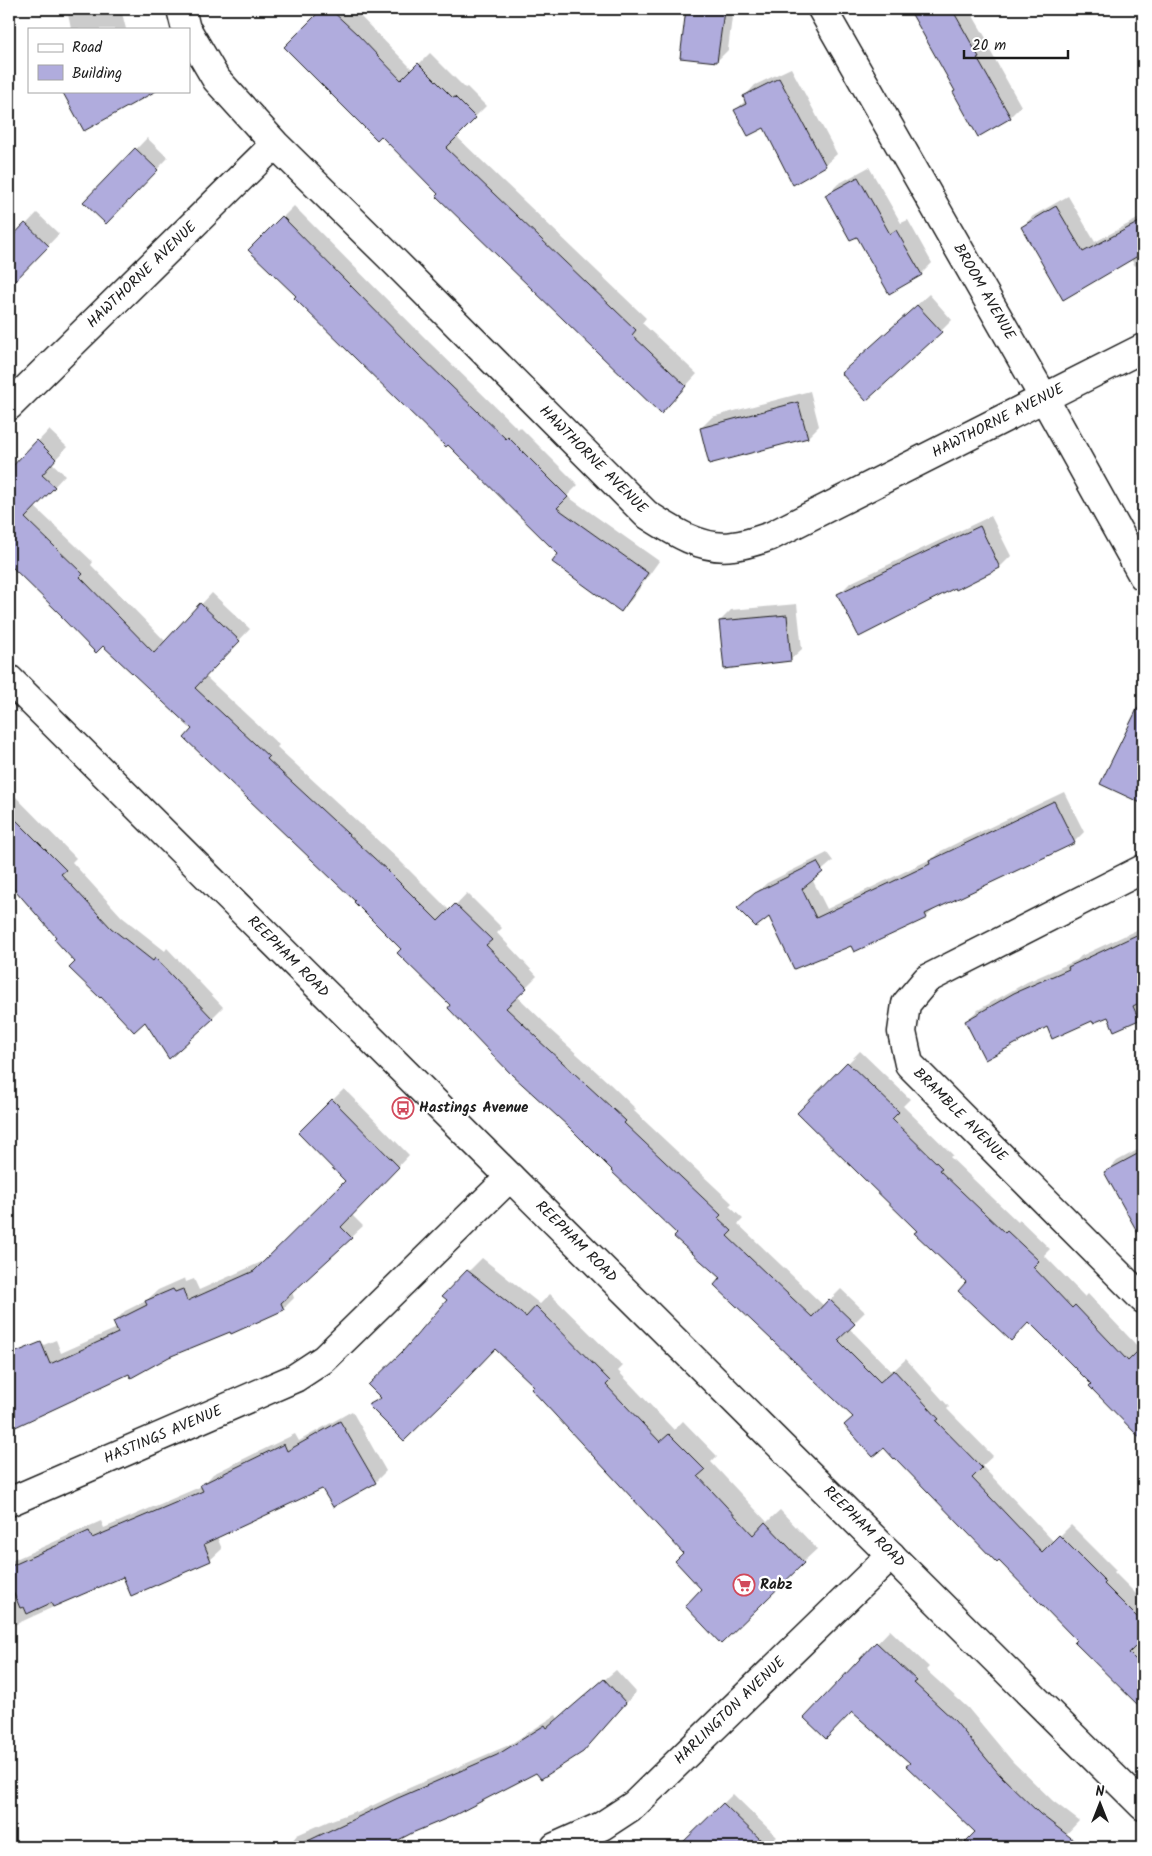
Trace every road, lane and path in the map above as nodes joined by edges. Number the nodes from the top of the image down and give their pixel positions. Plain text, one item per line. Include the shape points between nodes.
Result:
1 (181, 9) edge
2 (822, 9) edge
3 (186, 28) edge
4 (190, 35) edge
5 (275, 144) junction
6 (1143, 348) edge
7 (1044, 398) junction
8 (9, 406) edge
9 (1143, 576) edge
10 (14, 692) edge
11 (1143, 869) edge
12 (510, 1177) junction
13 (1143, 1299) edge
14 (9, 1502) edge
15 (891, 1555) junction
16 (1143, 1806) edge
17 (555, 1847) edge

1 - 3 street
2 - 7 street, BROOM AVENUE
4 - 5 street, HAWTHORNE AVENUE via 216,79
5 - 7 street, HAWTHORNE AVENUE via 646,514 701,544 732,547 771,536
5 - 8 street, HAWTHORNE AVENUE
6 - 7 street, HAWTHORNE AVENUE
7 - 9 street, BROOM AVENUE
10 - 12 street, REEPHAM ROAD
11 - 13 street, BRAMBLE AVENUE via 927,979 906,1004 902,1032 909,1064
12 - 14 street, HASTINGS AVENUE via 324,1359 295,1378
12 - 15 street, REEPHAM ROAD
15 - 16 street, REEPHAM ROAD
15 - 17 street, HARLINGTON AVENUE via 634,1806 602,1826

